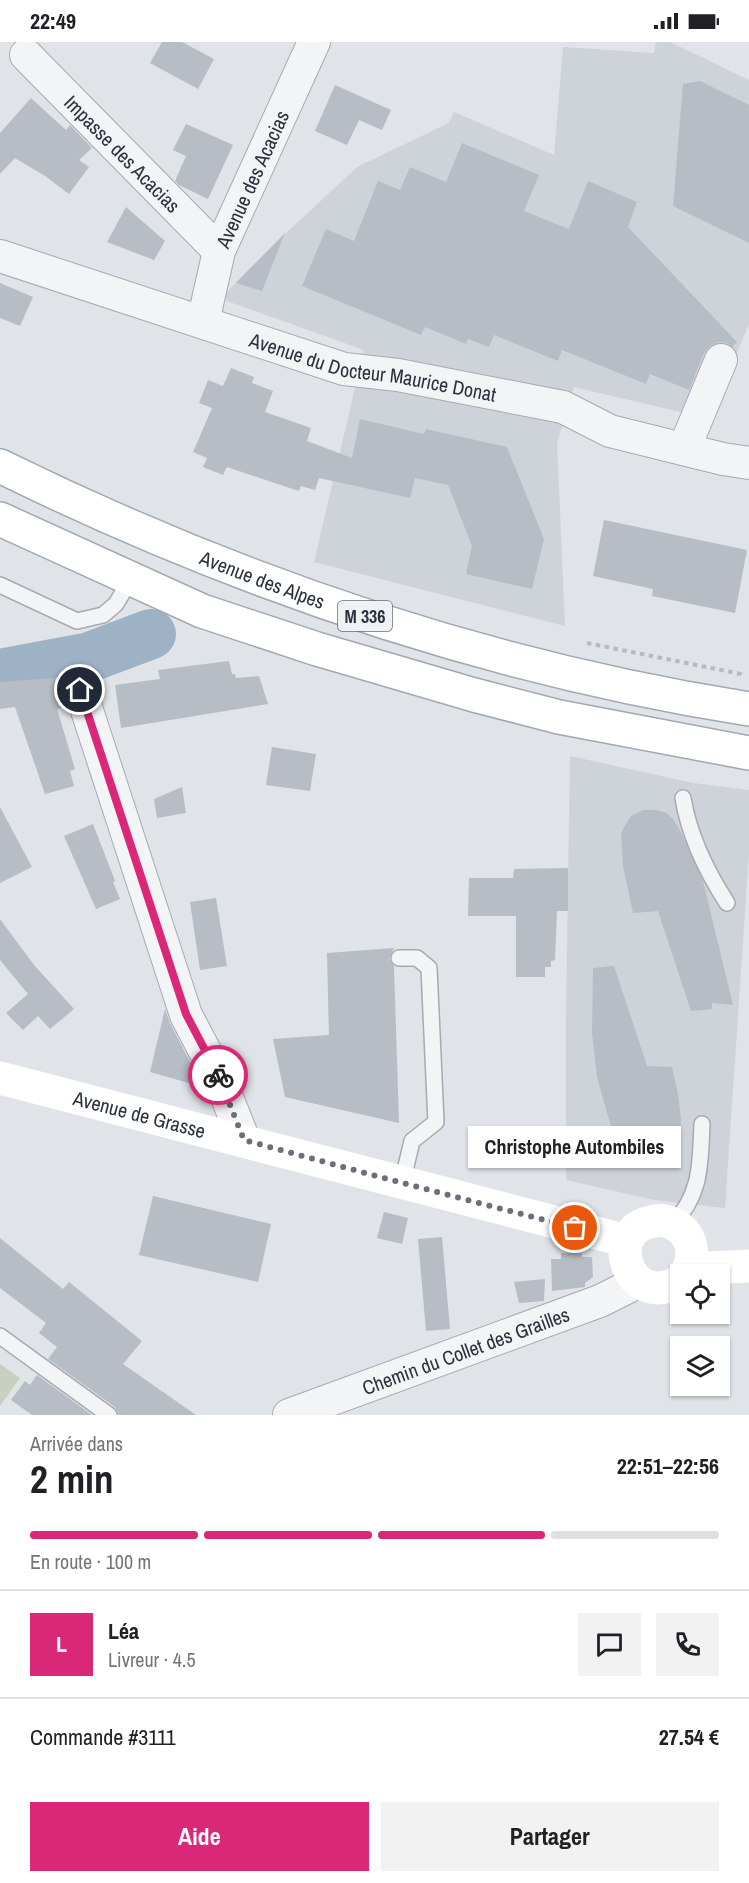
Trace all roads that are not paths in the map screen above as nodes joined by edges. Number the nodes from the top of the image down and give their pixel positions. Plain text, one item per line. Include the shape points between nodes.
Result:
1 (314, 42) edge
2 (26, 56) dead end
3 (219, 251) junction
4 (0, 256) edge
5 (203, 322) junction
6 (721, 360) dead end
7 (684, 449) junction
8 (749, 463) edge
9 (0, 466) edge
10 (0, 519) edge
11 (130, 580) junction
12 (0, 585) edge
13 (80, 690) dead end
14 (749, 709) edge
15 (749, 753) edge
16 (683, 798) dead end
17 (727, 903) dead end
18 (399, 958) dead end
19 (0, 1078) edge
20 (702, 1124) dead end
21 (244, 1140) junction
22 (402, 1183) junction
23 (627, 1241) junction
24 (749, 1256) edge
25 (684, 1259) edge
26 (749, 1266) edge
27 (635, 1279) junction
28 (0, 1336) edge
29 (108, 1415) edge
30 (289, 1415) edge

1 - 3 street, Avenue des Acacias
2 - 3 street, Impasse des Acacias
3 - 5 street, Avenue des Acacias
4 - 5 street, Avenue du Docteur Maurice Donat
5 - 7 street, Avenue du Docteur Maurice Donat via 344,369 399,375 563,407 609,431
6 - 7 street
7 - 8 street, Avenue du Docteur Maurice Donat
9 - 14 main road, Avenue des Alpes / M 336 via 75,503 233,569 349,611 615,684
10 - 11 main road, M 336
11 - 12 lane via 116,604 103,615 77,621
11 - 15 main road, M 336 via 202,611 474,694 559,717
13 - 21 street via 186,1014 220,1080
16 - 17 lane via 686,818 704,861
18 - 22 lane via 417,958 429,968 436,1122 412,1141
19 - 21 main road, Avenue de Grasse
20 - 25 lane via 700,1171 694,1194 683,1213
21 - 22 main road, Avenue de Grasse
22 - 23 main road, Avenue de Grasse
23 - 25 main road via 638,1227 656,1221
23 - 27 main road via 625,1257
24 - 25 main road
25 - 26 main road via 708,1268
25 - 27 main road via 667,1287 642,1284
27 - 30 street, Chemin du Collet des Grailles via 628,1287 600,1301
28 - 29 lane

